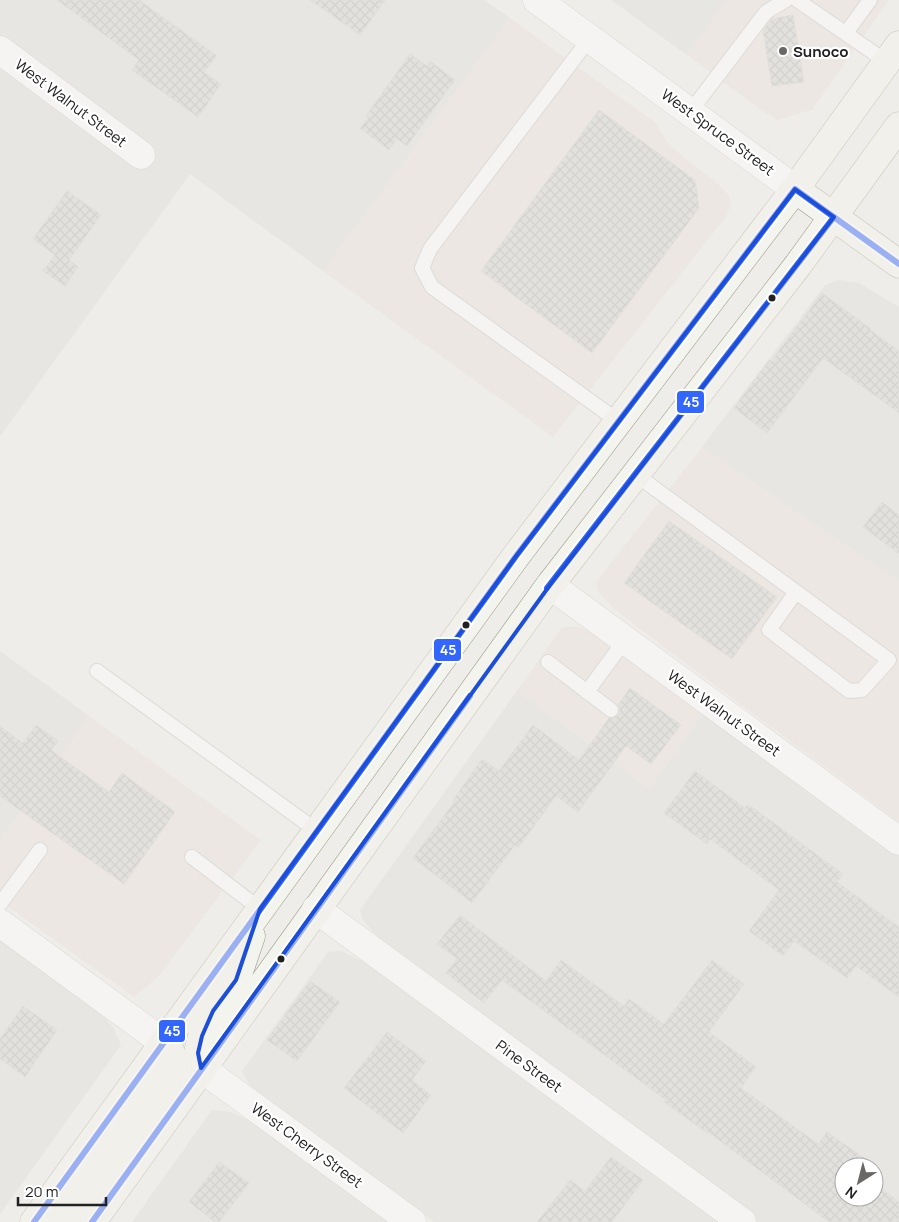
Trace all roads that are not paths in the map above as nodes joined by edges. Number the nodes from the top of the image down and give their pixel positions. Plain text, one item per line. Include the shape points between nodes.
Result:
1 (537, 0) edge
2 (786, 0) edge
3 (797, 0) edge
4 (870, 0) edge
5 (846, 33) junction
6 (590, 38) junction
7 (0, 50) edge
8 (893, 53) edge
9 (690, 112) junction
10 (899, 126) edge
11 (142, 155) dead end
12 (795, 189) junction
13 (834, 217) junction
14 (899, 264) edge
15 (618, 421) junction
16 (635, 474) junction
17 (550, 585) junction
18 (796, 592) junction
19 (625, 640) junction
20 (548, 662) dead end
21 (97, 671) dead end
22 (588, 692) junction
23 (611, 710) dead end
24 (317, 830) junction
25 (899, 841) edge
26 (40, 850) dead end
27 (192, 857) dead end
28 (0, 904) edge
29 (260, 909) junction
30 (316, 910) junction
31 (0, 923) edge
32 (164, 1043) junction
33 (201, 1068) junction
34 (34, 1222) edge
35 (65, 1222) edge
36 (92, 1222) edge
37 (412, 1222) edge
38 (742, 1222) edge

1 - 6 street, West Spruce Street
2 - 9 lane via 766,12
3 - 5 lane
4 - 5 lane
5 - 8 lane
6 - 9 street, West Spruce Street
6 - 15 lane via 430,249 422,268 432,287
7 - 11 street, West Walnut Street
8 - 12 street
9 - 12 street, West Spruce Street
10 - 13 street
12 - 13 street, West Spruce Street
12 - 15 street
13 - 14 street, West Spruce Street
13 - 16 street
15 - 24 street
16 - 17 street
16 - 18 lane
17 - 19 street, West Walnut Street
17 - 30 street
18 - 18 lane via 889,660 862,690 849,691 769,630
19 - 22 lane
19 - 25 street, West Walnut Street
20 - 22 lane
21 - 24 lane
22 - 23 lane
24 - 29 street
26 - 28 lane
27 - 29 lane
29 - 32 street
29 - 33 street via 236,980 213,1011 202,1036 198,1053
30 - 33 street
30 - 38 street, Pine Street
31 - 32 street
32 - 34 street
32 - 35 street via 173,1058 169,1078
33 - 36 street
33 - 37 street, West Cherry Street

